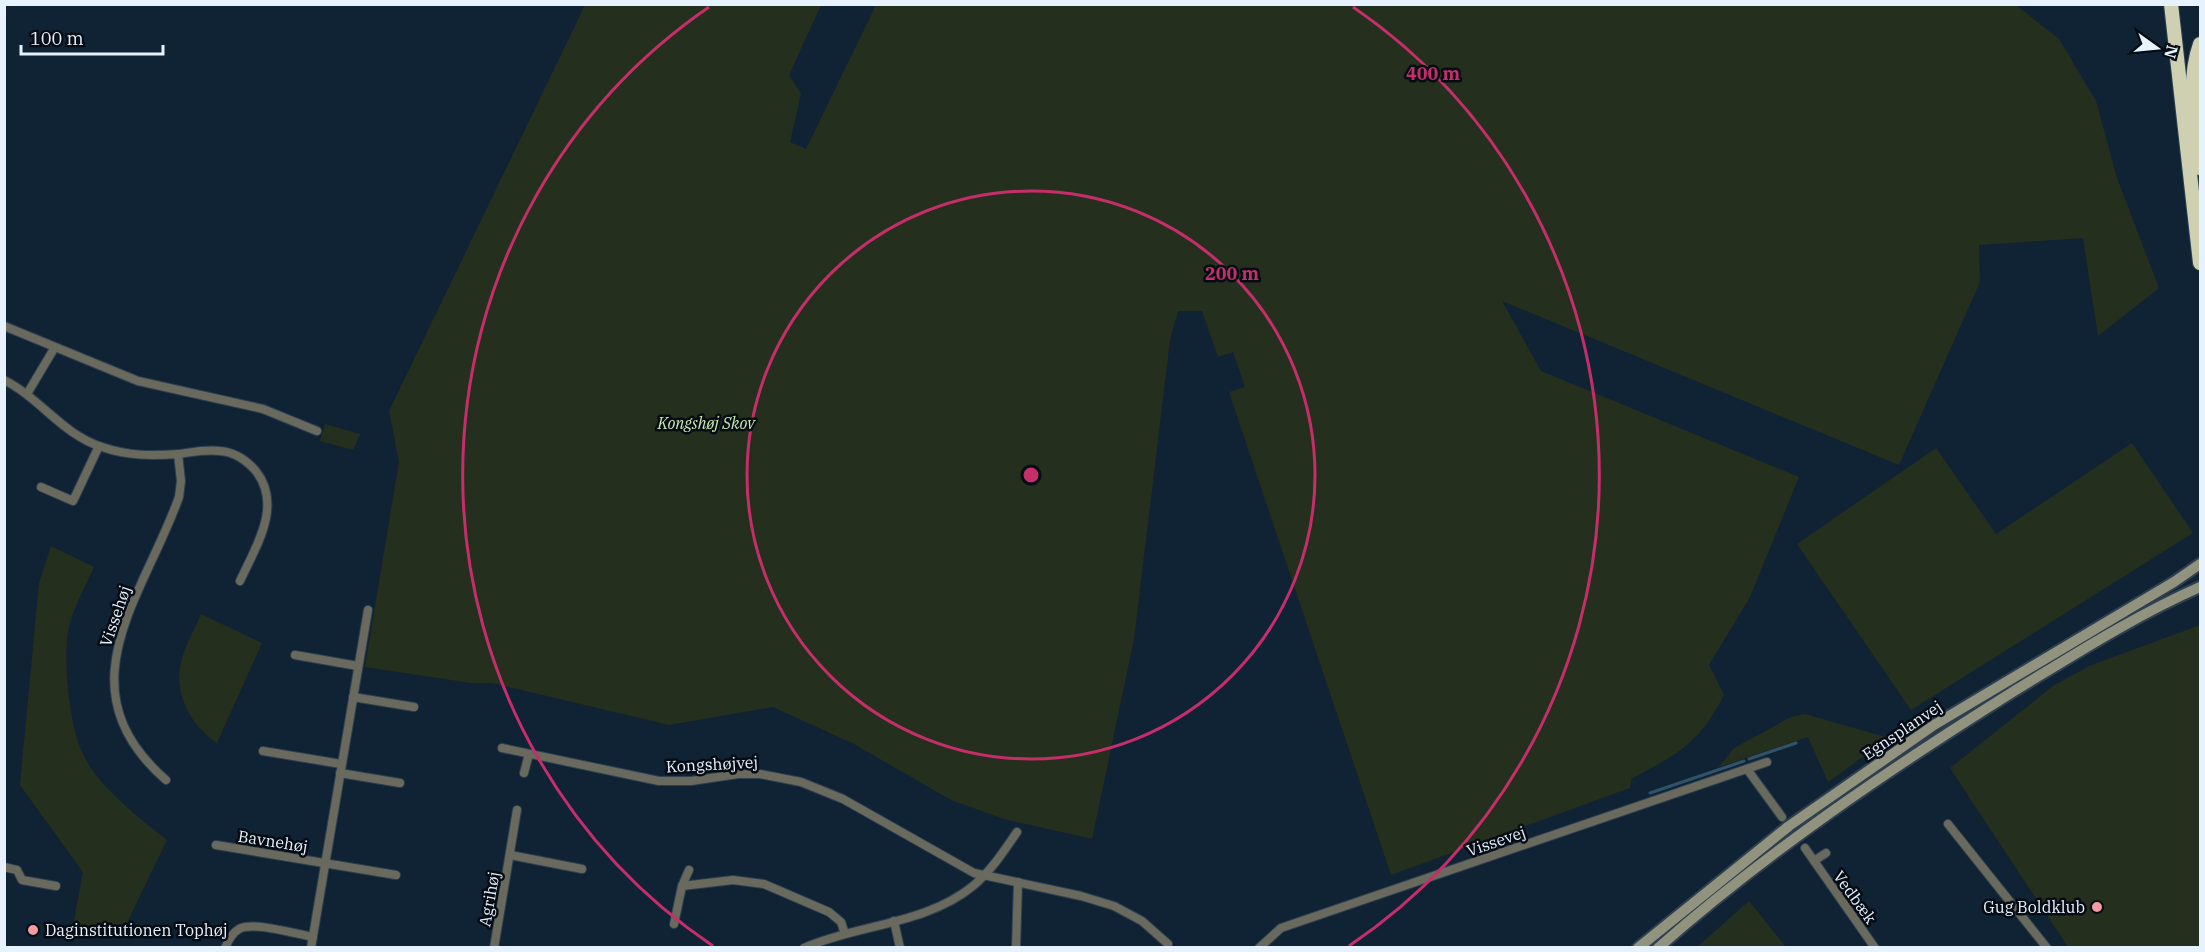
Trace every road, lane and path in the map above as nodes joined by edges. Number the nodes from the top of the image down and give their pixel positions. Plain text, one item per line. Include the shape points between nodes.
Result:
1 (2171, 4) edge
2 (2200, 44) edge
3 (2200, 168) edge
4 (2200, 264) edge
5 (4, 326) edge
6 (55, 346) junction
7 (4, 380) edge
8 (27, 394) junction
9 (317, 431) dead end
10 (99, 446) junction
11 (178, 454) junction
12 (41, 487) dead end
13 (2200, 564) edge
14 (240, 581) dead end
15 (2200, 581) edge
16 (2200, 587) edge
17 (2181, 596) junction
18 (368, 610) dead end
19 (295, 654) dead end
20 (358, 666) junction
21 (353, 697) junction
22 (414, 707) dead end
23 (502, 748) dead end
24 (263, 751) dead end
25 (529, 754) junction
26 (1767, 762) dead end
27 (341, 764) junction
28 (1747, 769) junction
29 (340, 773) junction
30 (524, 773) dead end
31 (166, 780) dead end
32 (400, 783) dead end
33 (517, 810) dead end
34 (1782, 817) dead end
35 (1948, 824) dead end
36 (1017, 832) dead end
37 (216, 845) dead end
38 (1804, 848) dead end
39 (1826, 853) dead end
40 (510, 855) junction
41 (1814, 861) junction
42 (326, 863) junction
43 (4, 867) edge
44 (582, 869) dead end
45 (689, 870) dead end
46 (396, 875) dead end
47 (983, 876) junction
48 (1018, 882) junction
49 (56, 886) dead end
50 (682, 886) junction
51 (894, 921) junction
52 (674, 924) dead end
53 (845, 934) junction
54 (313, 937) junction
55 (1168, 944) dead end
56 (815, 945) edge
57 (225, 948) edge
58 (311, 948) edge
59 (494, 948) edge
60 (804, 948) edge
61 (900, 948) edge
62 (1016, 948) edge
63 (1259, 948) edge
64 (1638, 948) edge
65 (1658, 948) edge
66 (1875, 948) edge
67 (2047, 948) edge

1 - 4 highway
2 - 3 highway via 2193,93
5 - 6 street
6 - 8 street
6 - 9 street via 138,381 263,409
7 - 8 street
8 - 10 street via 74,434
10 - 11 street via 131,455
10 - 12 street via 74,501
11 - 14 street via 209,450 234,454 251,465 265,487 267,520
11 - 31 street, Vissehøj via 179,497 124,620 115,658 117,697 128,735 137,751
13 - 64 main road, Egnsplanvej via 1934,725 1789,826
15 - 17 main road
16 - 17 main road, Egnsplanvej
17 - 65 main road, Egnsplanvej via 2067,659 1939,738 1796,837
18 - 20 street, Bavnehøj
19 - 20 street
20 - 21 street, Bavnehøj
21 - 22 street
21 - 27 street, Bavnehøj
23 - 25 street, Kongshøjvej
24 - 27 street
25 - 30 street
25 - 47 street, Kongshøjvej via 659,781 760,774 801,782 843,799 940,856
26 - 28 street, Vissevej
27 - 29 street, Bavnehøj
28 - 34 street
28 - 63 street, Vissevej via 1281,928
29 - 32 street
29 - 42 street, Bavnehøj
33 - 40 street, Agrihøj
35 - 67 street
36 - 47 street
37 - 42 street, Bavnehøj
38 - 41 street, Vedbæk
39 - 41 street, Vedbæk
40 - 44 street, Agrihøj
40 - 59 street, Agrihøj
41 - 66 street, Vedbæk
42 - 46 street, Bavnehøj
42 - 54 street, Bavnehøj
43 - 49 street via 17,870 22,880
45 - 50 street
47 - 48 street, Kongshøjvej
47 - 51 street via 941,906
48 - 55 street, Kongshøjvej via 1114,906 1142,921
48 - 62 street
50 - 52 street
50 - 53 street via 733,880 764,884 829,912 841,922
51 - 53 street
51 - 61 street
53 - 56 street
54 - 57 street via 252,926 239,928
54 - 58 street, Bavnehøj
56 - 60 street

